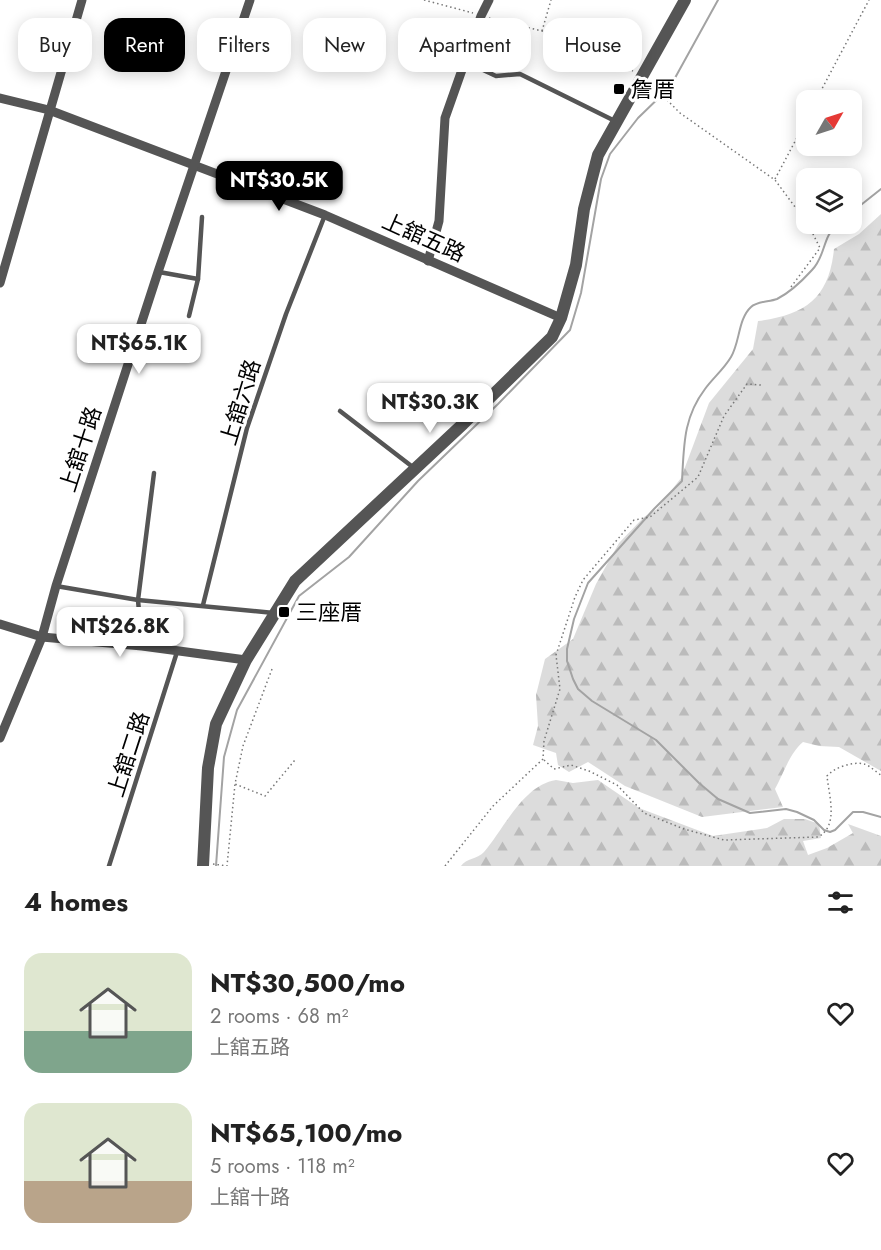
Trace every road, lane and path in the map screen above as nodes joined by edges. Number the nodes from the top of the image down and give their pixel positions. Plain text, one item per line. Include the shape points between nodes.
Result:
1 (82, 0) edge
2 (250, 0) edge
3 (424, 0) edge
4 (489, 0) edge
5 (551, 0) edge
6 (685, 0) edge
7 (869, 0) edge
8 (481, 16) junction
9 (542, 31) junction
10 (461, 72) edge
11 (487, 72) edge
12 (642, 75) junction
13 (821, 90) edge
14 (0, 98) edge
15 (49, 110) junction
16 (616, 122) junction
17 (796, 140) edge
18 (194, 166) junction
19 (775, 180) junction
20 (796, 208) edge
21 (325, 215) junction
22 (202, 217) dead end
23 (813, 234) edge
24 (428, 261) junction
25 (158, 272) junction
26 (198, 279) junction
27 (0, 283) edge
28 (791, 287) dead end
29 (189, 316) dead end
30 (561, 318) junction
31 (761, 385) dead end
32 (340, 411) dead end
33 (415, 469) junction
34 (154, 472) dead end
35 (56, 586) junction
36 (138, 600) junction
37 (203, 605) junction
38 (275, 613) junction
39 (0, 624) edge
40 (42, 637) junction
41 (142, 646) junction
42 (177, 652) junction
43 (246, 660) junction
44 (272, 669) dead end
45 (0, 738) edge
46 (543, 759) junction
47 (295, 760) dead end
48 (881, 775) edge
49 (235, 784) junction
50 (203, 864) edge
51 (109, 866) edge
52 (445, 866) edge

1 - 15 street
2 - 18 street, 上舘十路
3 - 8 path
4 - 8 street
5 - 9 path
6 - 12 street
7 - 13 path
8 - 9 path
9 - 12 path
10 - 24 street via 445,118 439,221
11 - 16 lane via 495,76 520,74
12 - 16 street
12 - 19 path via 680,113
14 - 15 street, 上舘五路
15 - 18 street, 上舘五路
15 - 27 street
16 - 30 street via 598,155
17 - 19 path
18 - 21 street, 上舘五路
18 - 25 street, 上舘十路
19 - 20 path
21 - 24 street, 上舘五路
21 - 37 lane, 上舘六路 via 247,428
22 - 26 lane
23 - 28 path via 820,248
24 - 30 street, 上舘五路
25 - 26 lane
25 - 35 street, 上舘十路
26 - 29 lane
30 - 33 street via 552,338
31 - 46 path via 747,384 724,416 698,477 650,517 634,520 583,580 556,655 560,689 544,741
32 - 33 lane
33 - 38 street via 295,581
34 - 36 lane
35 - 36 lane
35 - 40 street, 上舘十路
36 - 37 lane
36 - 41 lane
37 - 38 lane
38 - 43 street
39 - 40 street
40 - 41 street
40 - 45 street, 上舘十路
41 - 42 street
42 - 43 street
42 - 51 lane, 上舘二路
43 - 50 street via 216,724 208,768
44 - 49 path via 243,746
46 - 48 path via 554,769 571,765 617,785 644,813 684,830 724,840 818,837 830,824 827,776 832,770 864,764
46 - 52 path via 493,806
47 - 49 path via 265,796
49 - 50 path via 227,866

